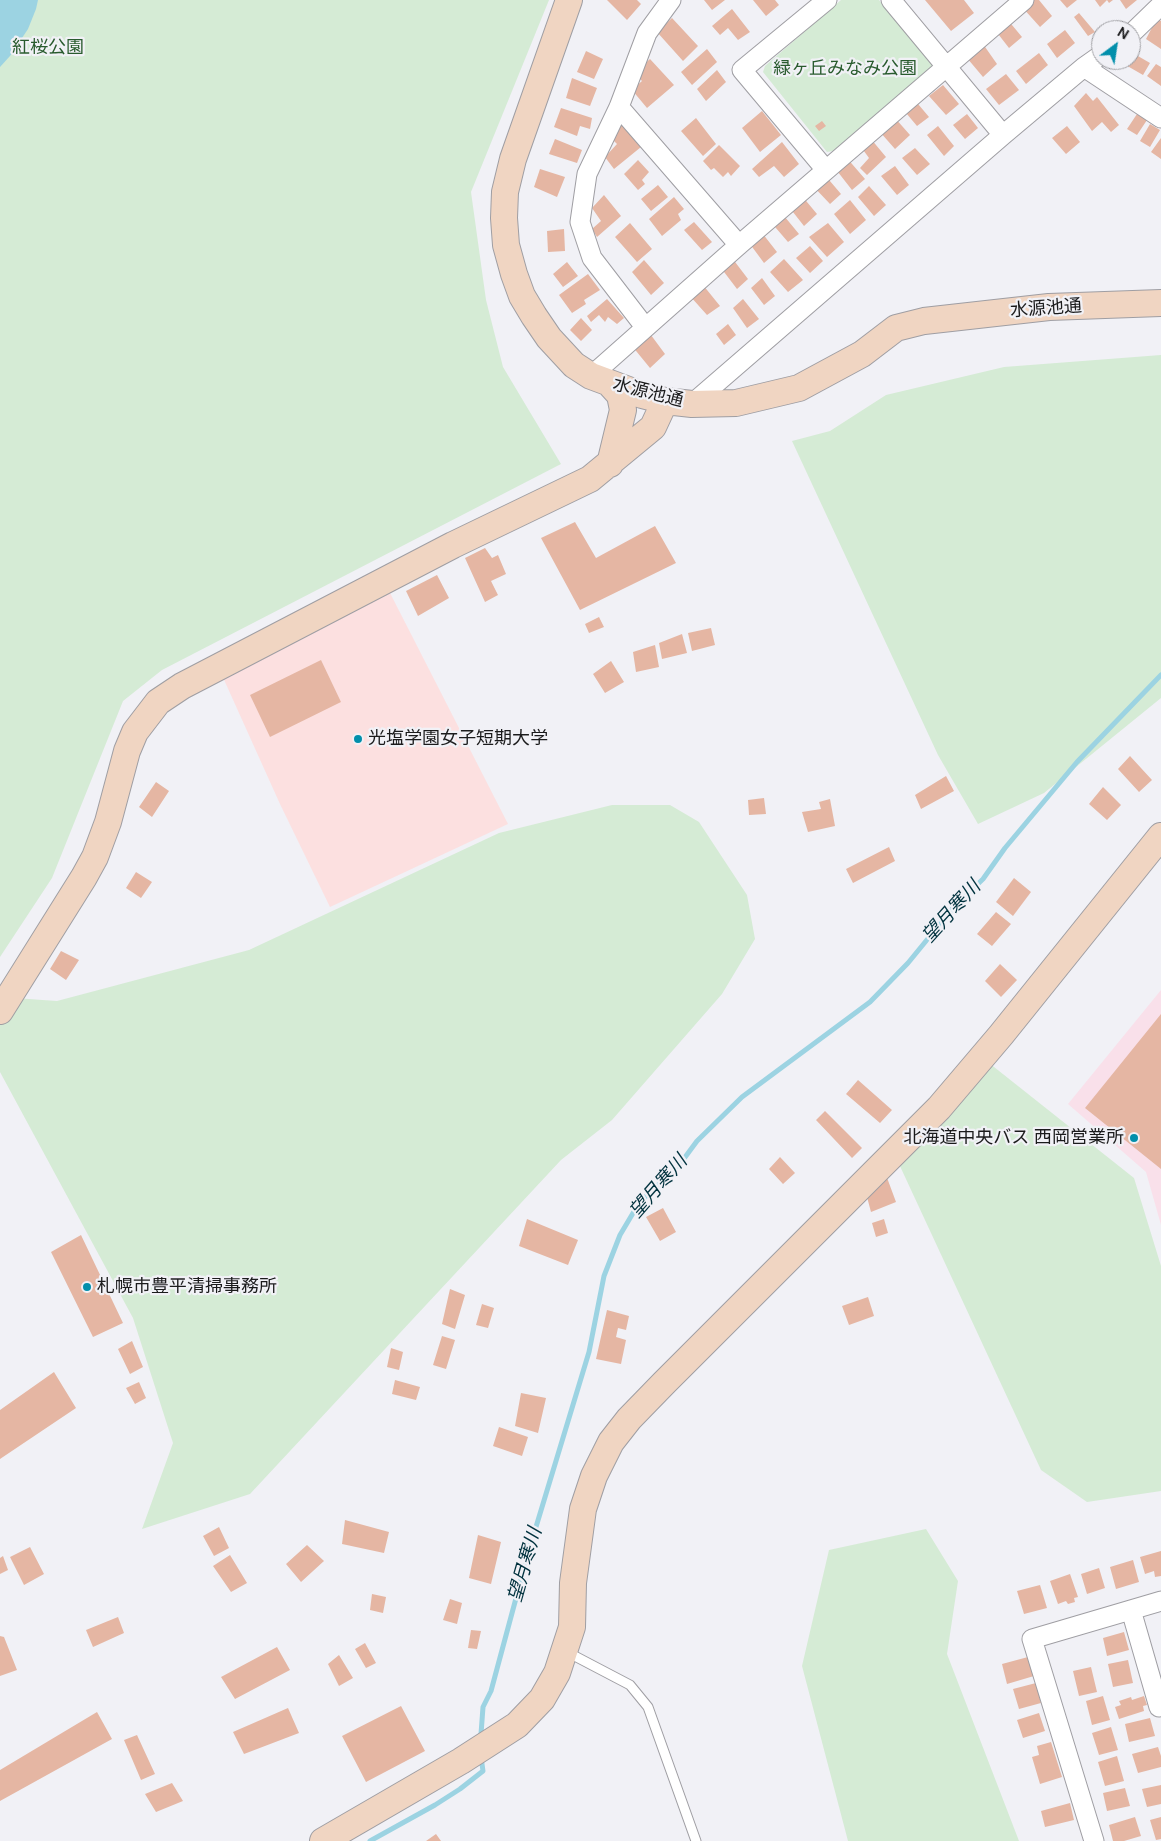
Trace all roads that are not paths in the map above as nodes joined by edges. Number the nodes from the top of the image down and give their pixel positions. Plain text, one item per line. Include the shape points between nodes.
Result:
1 (569, 0) edge
2 (672, 0) edge
3 (827, 0) edge
4 (891, 0) edge
5 (1024, 0) edge
6 (1161, 5) edge
7 (1141, 24) edge
8 (1091, 62) edge
9 (1084, 67) junction
10 (946, 68) junction
11 (619, 107) junction
12 (1161, 118) edge
13 (1003, 135) junction
14 (826, 170) junction
15 (738, 245) junction
16 (1161, 302) edge
17 (645, 326) junction
18 (600, 380) junction
19 (665, 401) junction
20 (692, 404) junction
21 (610, 464) junction
22 (1161, 836) edge
23 (0, 1012) edge
24 (1161, 1601) edge
25 (1131, 1610) junction
26 (565, 1651) junction
27 (1160, 1709) edge
28 (326, 1840) edge
29 (696, 1841) edge
30 (1094, 1841) edge

1 - 18 street, 水源池通 via 516,150 505,192 506,245 526,302 549,338 574,364
2 - 11 street via 648,32
3 - 14 street via 742,70
4 - 10 street
5 - 10 street
6 - 7 street
8 - 9 street
9 - 12 street
9 - 13 street
10 - 13 street
10 - 14 street
11 - 15 street
11 - 17 street via 587,174 580,222 592,258
13 - 20 street
14 - 15 street
15 - 17 street
16 - 20 street, 水源池通 via 1049,306 924,321 896,328 862,354 799,388 736,403
17 - 18 street
18 - 19 street, 水源池通
18 - 21 street via 620,395 623,410
19 - 20 street, 水源池通
19 - 21 street via 653,427
21 - 23 street via 590,479 453,544 182,686 158,702 136,732 127,751 95,857
22 - 26 street via 939,1108 664,1383 611,1442 594,1476 583,1509 573,1583 572,1627
24 - 25 street
25 - 27 street
25 - 30 street via 1032,1639
26 - 28 street via 557,1674 542,1699 517,1725
26 - 29 lane via 630,1685 648,1708

